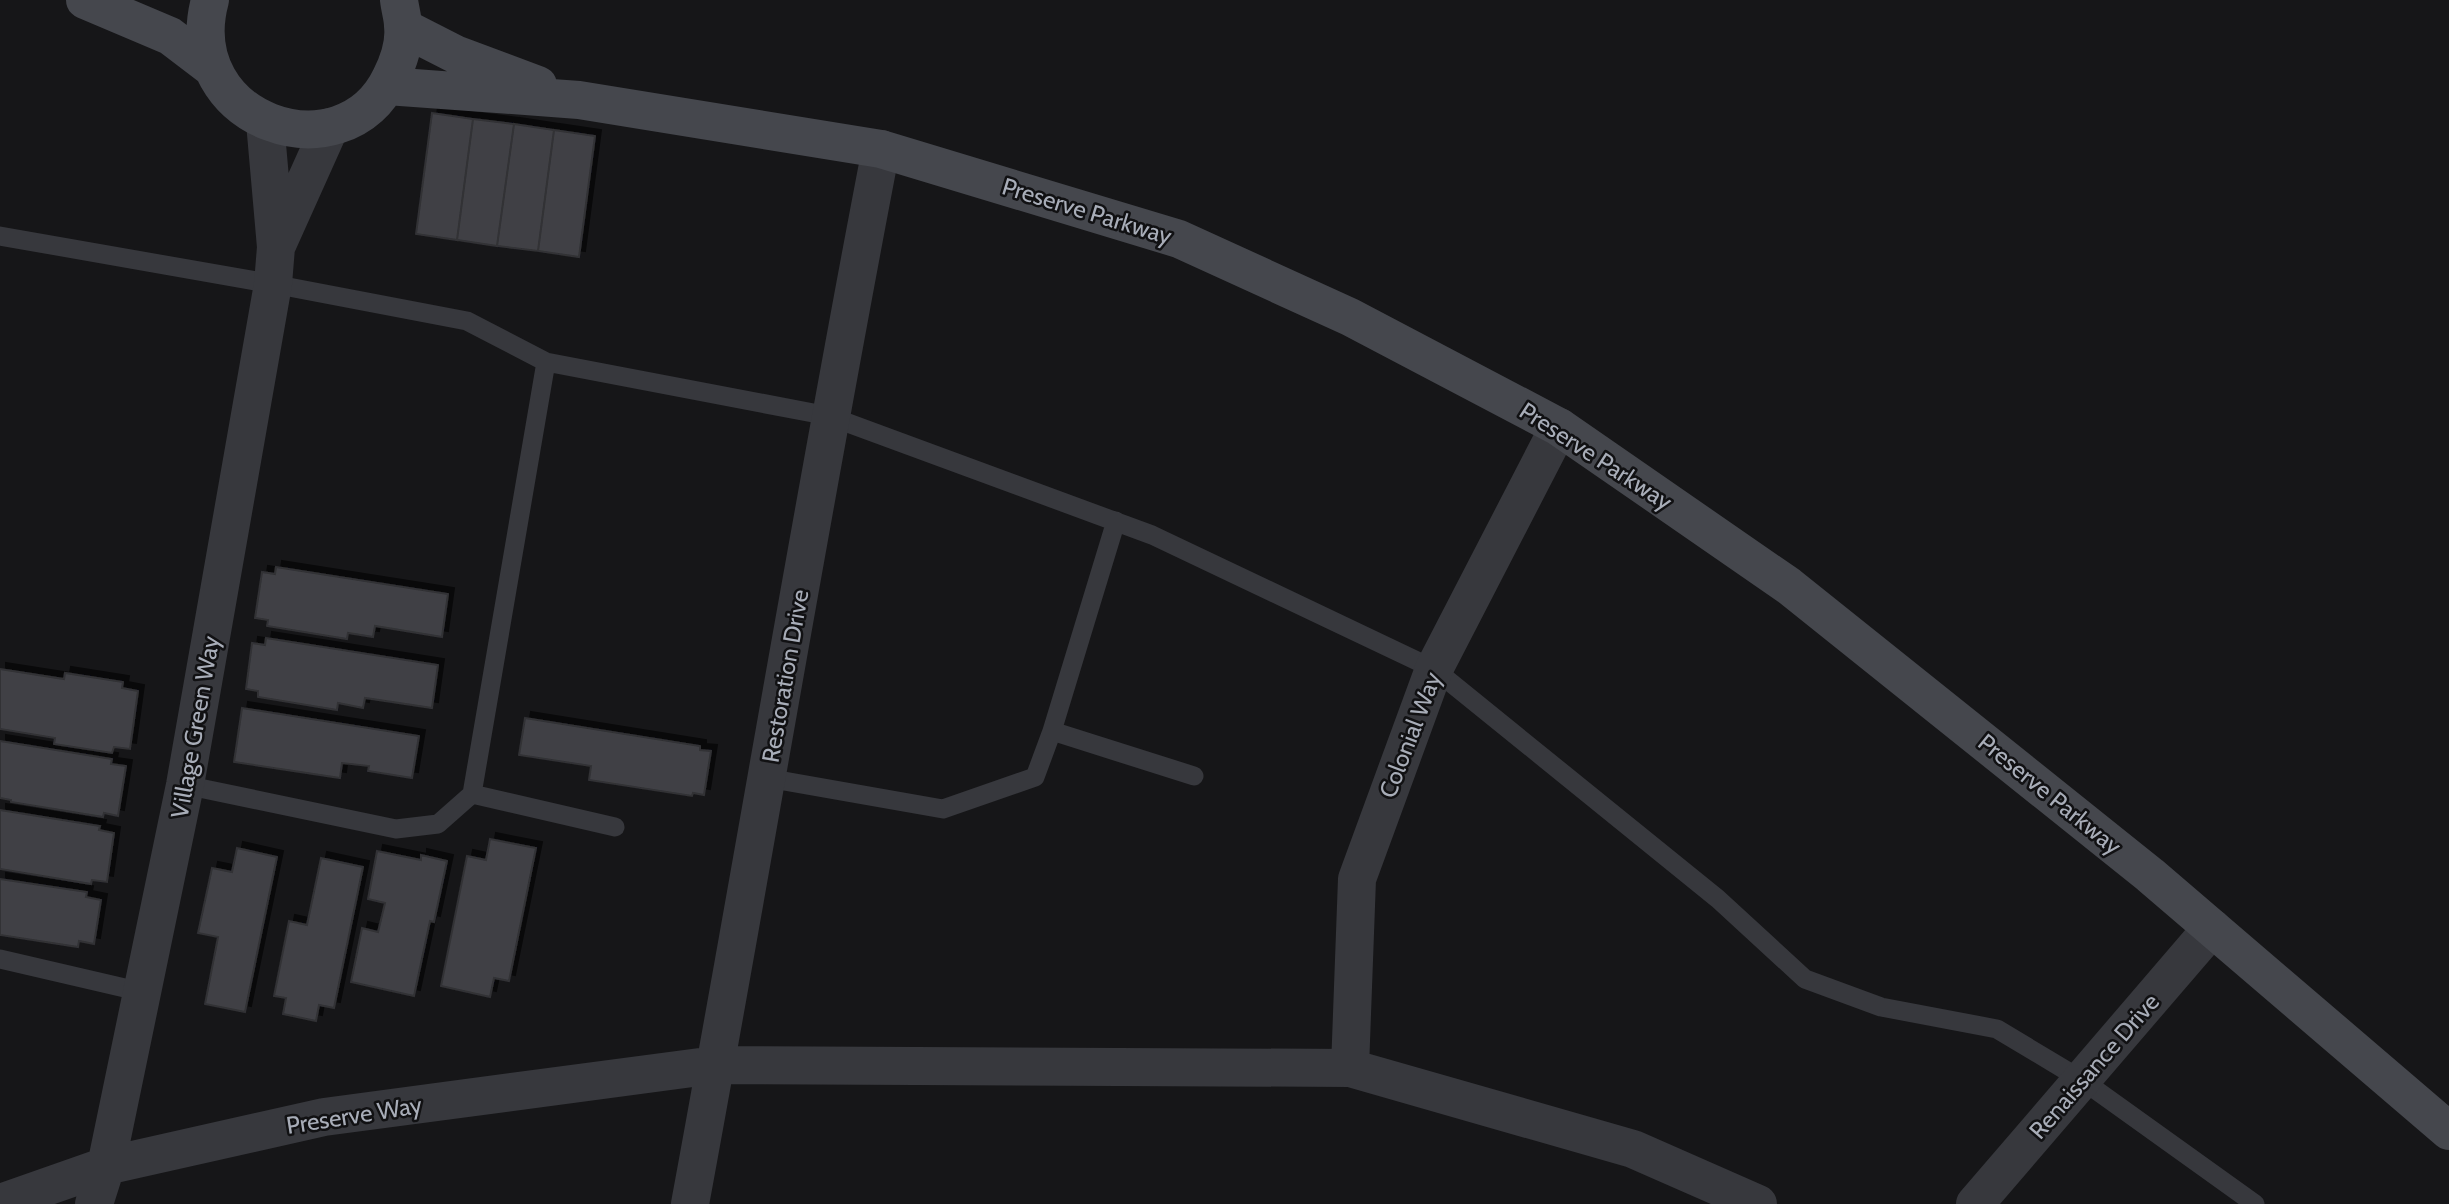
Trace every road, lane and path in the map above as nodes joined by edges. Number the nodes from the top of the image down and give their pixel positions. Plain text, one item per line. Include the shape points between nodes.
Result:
1 (85, 0) edge
2 (210, 0) edge
3 (401, 14) edge
4 (212, 68) junction
5 (387, 86) junction
6 (579, 100) junction
7 (265, 122) junction
8 (330, 127) junction
9 (881, 149) junction
10 (0, 236) edge
11 (274, 265) junction
12 (546, 362) junction
13 (829, 416) junction
14 (1559, 426) junction
15 (1116, 522) junction
16 (1434, 669) junction
17 (1052, 731) junction
18 (1194, 776) dead end
19 (767, 778) junction
20 (185, 785) junction
21 (472, 794) junction
22 (615, 827) dead end
23 (2212, 928) junction
24 (0, 959) edge
25 (142, 992) junction
26 (715, 1065) junction
27 (1350, 1068) junction
28 (2082, 1080) junction
29 (2449, 1131) edge
30 (106, 1166) junction
31 (0, 1203) edge
32 (94, 1204) edge
33 (690, 1204) edge
34 (1758, 1204) edge
35 (1975, 1204) edge
36 (2255, 1204) edge

1 - 4 street, Preserve Parkway via 170,36
2 - 4 street, Preserve Parkway via 205,35
3 - 5 street, Preserve Parkway via 400,58
3 - 6 street, Preserve Parkway via 456,54
4 - 7 street, Preserve Parkway via 225,90
5 - 6 street, Preserve Parkway
5 - 8 street, Preserve Parkway via 352,118
6 - 9 street, Preserve Parkway
7 - 8 street, Preserve Parkway via 297,130
7 - 11 street, Village Green Way
8 - 11 street, Village Green Way
9 - 13 street, Restoration Drive
9 - 14 street, Preserve Parkway via 1179,239 1350,317
10 - 11 lane
11 - 12 lane via 467,321
11 - 20 street, Village Green Way
12 - 13 lane
12 - 21 lane
13 - 15 lane
13 - 19 street, Restoration Drive
14 - 16 street, Colonial Way
14 - 23 street, Preserve Parkway via 1789,586
15 - 16 lane
15 - 17 lane
16 - 27 street, Colonial Way via 1357,879
16 - 28 lane via 1718,899 1805,979 1881,1007 1997,1028
17 - 18 lane
17 - 19 lane via 1035,777 943,809
19 - 26 street, Restoration Drive
20 - 21 lane via 396,829 438,824
20 - 25 street, Village Green Way
21 - 22 lane
23 - 28 street, Renaissance Drive
23 - 29 street, Preserve Parkway
24 - 25 lane
25 - 30 street, Village Green Way
26 - 27 street, Preserve Way
26 - 30 street, Preserve Way via 324,1117
26 - 33 street, Restoration Drive
27 - 34 street, Preserve Way via 1633,1149
28 - 35 street, Renaissance Drive
28 - 36 lane
30 - 31 street, Preserve Way
30 - 32 street, Village Green Way

